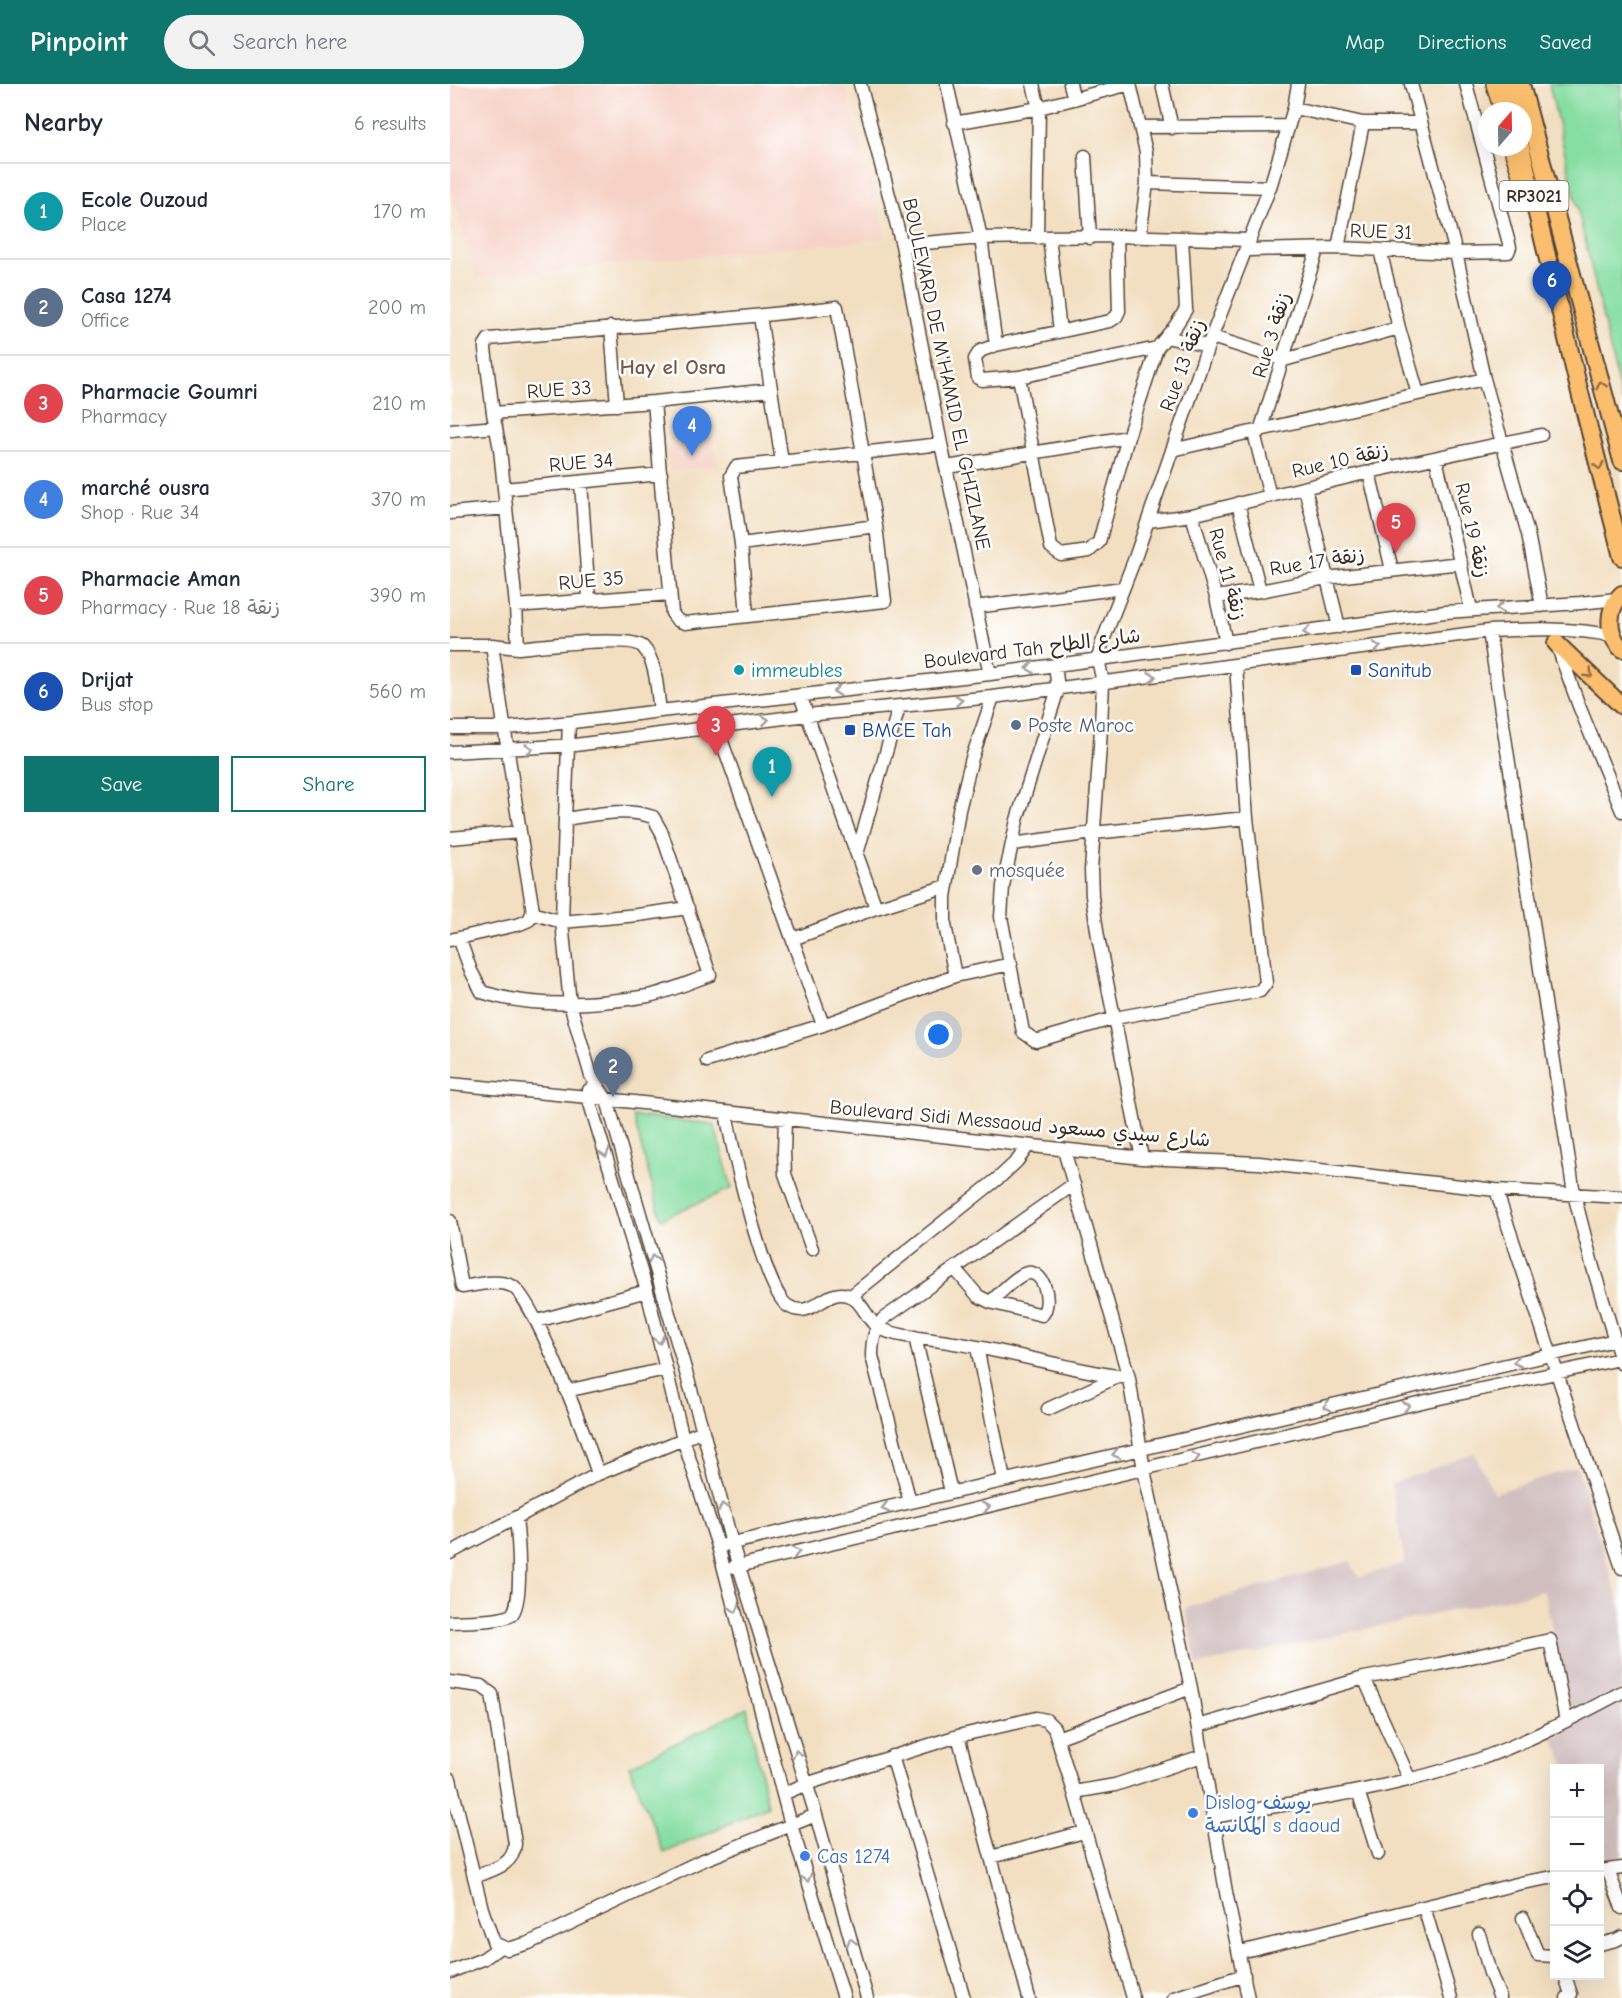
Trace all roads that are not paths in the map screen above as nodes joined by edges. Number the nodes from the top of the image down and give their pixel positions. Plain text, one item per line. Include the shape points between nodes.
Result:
1 (860, 84) edge
2 (947, 84) edge
3 (1033, 84) edge
4 (1070, 84) edge
5 (1130, 84) edge
6 (1162, 84) edge
7 (1298, 84) edge
8 (1411, 84) edge
9 (1466, 84) edge
10 (1494, 84) edge
11 (1506, 84) edge
12 (1521, 84) edge
13 (1529, 84) edge
14 (1074, 99) junction
15 (1499, 102) edge
16 (1515, 102) edge
17 (1520, 102) edge
18 (1523, 102) edge
19 (1039, 108) junction
20 (1294, 108) junction
21 (954, 123) junction
22 (1363, 123) junction
23 (1421, 123) junction
24 (1288, 126) junction
25 (1140, 127) junction
26 (1172, 128) junction
27 (1532, 153) edge
28 (1086, 156) dead end
29 (1514, 156) edge
30 (1523, 156) edge
31 (1147, 183) junction
32 (1270, 187) junction
33 (1117, 236) junction
34 (1140, 236) junction
35 (981, 238) junction
36 (1043, 238) junction
37 (1090, 238) junction
38 (1182, 238) junction
39 (902, 245) junction
40 (1248, 245) junction
41 (1546, 245) junction
42 (1338, 248) junction
43 (1317, 250) junction
44 (1380, 250) junction
45 (1456, 253) junction
46 (760, 316) junction
47 (611, 327) junction
48 (1399, 328) junction
49 (1060, 331) junction
50 (1166, 337) junction
51 (1210, 341) junction
52 (996, 345) junction
53 (1157, 348) junction
54 (1284, 360) junction
55 (1019, 377) junction
56 (1484, 379) junction
57 (771, 390) junction
58 (1418, 394) junction
59 (654, 402) junction
60 (617, 405) junction
61 (493, 413) junction
62 (496, 428) junction
63 (450, 431) edge
64 (1257, 432) junction
65 (1541, 435) dead end
66 (1128, 437) junction
67 (1504, 443) junction
68 (941, 444) junction
69 (1172, 450) junction
70 (863, 453) junction
71 (1034, 453) junction
72 (1436, 459) junction
73 (1622, 461) edge
74 (782, 462) junction
75 (947, 467) junction
76 (1369, 472) junction
77 (661, 474) junction
78 (581, 482) junction
79 (1305, 488) junction
80 (504, 489) junction
81 (1270, 496) junction
82 (1238, 503) junction
83 (506, 508) junction
84 (450, 513) edge
85 (1192, 514) junction
86 (1148, 520) junction
87 (876, 526) junction
88 (741, 544) junction
89 (1622, 557) edge
90 (1461, 563) junction
91 (1392, 570) junction
92 (1326, 578) junction
93 (1123, 588) junction
94 (1260, 591) junction
95 (670, 594) junction
96 (1620, 596) edge
97 (1216, 597) junction
98 (589, 599) junction
99 (516, 606) junction
100 (1542, 606) junction
101 (975, 607) junction
102 (1471, 609) junction
103 (747, 615) junction
104 (1339, 627) junction
105 (1489, 631) junction
106 (1554, 636) junction
107 (1617, 642) edge
108 (1226, 643) junction
109 (450, 645) edge
110 (492, 645) junction
111 (518, 648) junction
112 (1098, 659) junction
113 (1054, 665) junction
114 (1236, 666) junction
115 (990, 674) junction
116 (1102, 683) junction
117 (1058, 688) junction
118 (800, 695) junction
119 (993, 697) junction
120 (1622, 706) edge
121 (899, 707) junction
122 (660, 711) junction
123 (807, 715) junction
124 (569, 723) junction
125 (716, 725) junction
126 (450, 728) edge
127 (505, 728) junction
128 (569, 746) junction
129 (507, 750) junction
130 (450, 752) edge
131 (1622, 811) edge
132 (1247, 818) junction
133 (565, 819) junction
134 (520, 832) junction
135 (1093, 832) junction
136 (450, 838) edge
137 (1012, 844) junction
138 (857, 854) junction
139 (946, 886) junction
140 (688, 908) junction
141 (876, 908) junction
142 (532, 913) junction
143 (562, 922) junction
144 (454, 939) edge
145 (793, 939) junction
146 (1011, 964) junction
147 (955, 976) junction
148 (570, 1004) junction
149 (1114, 1018) junction
150 (823, 1024) junction
151 (707, 1060) dead end
152 (591, 1076) junction
153 (450, 1084) edge
154 (588, 1097) junction
155 (607, 1100) junction
156 (726, 1113) junction
157 (785, 1119) junction
158 (1028, 1146) junction
159 (1064, 1150) junction
160 (1142, 1158) junction
161 (1074, 1184) junction
162 (1496, 1190) junction
163 (1574, 1194) junction
164 (1622, 1197) edge
165 (450, 1221) edge
166 (812, 1250) dead end
167 (955, 1269) junction
168 (646, 1291) junction
169 (851, 1296) junction
170 (990, 1302) junction
171 (537, 1321) junction
172 (878, 1327) junction
173 (915, 1337) junction
174 (1615, 1340) junction
175 (976, 1347) junction
176 (1552, 1354) junction
177 (1621, 1362) edge
178 (666, 1370) junction
179 (1558, 1374) junction
180 (1124, 1377) junction
181 (566, 1391) junction
182 (1048, 1408) dead end
183 (703, 1431) junction
184 (683, 1439) junction
185 (1140, 1448) junction
186 (1144, 1470) junction
187 (598, 1474) junction
188 (1004, 1480) junction
189 (951, 1492) junction
190 (910, 1502) junction
191 (516, 1518) junction
192 (732, 1544) junction
193 (717, 1546) junction
194 (450, 1553) edge
195 (740, 1565) junction
196 (1622, 1568) edge
197 (724, 1569) junction
198 (450, 1622) edge
199 (1364, 1678) junction
200 (450, 1682) edge
201 (1191, 1688) junction
202 (1622, 1692) edge
203 (1566, 1721) junction
204 (1198, 1726) junction
205 (958, 1736) junction
206 (1058, 1737) junction
207 (892, 1756) junction
208 (1202, 1756) junction
209 (450, 1779) edge
210 (1410, 1780) junction
211 (806, 1784) junction
212 (1358, 1791) junction
213 (1074, 1792) junction
214 (783, 1794) junction
215 (816, 1815) junction
216 (1214, 1817) junction
217 (791, 1825) junction
218 (1084, 1832) junction
219 (1378, 1854) dead end
220 (991, 1857) junction
221 (1622, 1868) edge
222 (1604, 1870) edge
223 (474, 1877) junction
224 (1550, 1877) edge
225 (1424, 1907) junction
226 (1622, 1908) edge
227 (1523, 1918) dead end
228 (1479, 1934) dead end
229 (1622, 1937) edge
230 (1604, 1943) edge
231 (500, 1947) junction
232 (1240, 1952) junction
233 (1550, 1956) edge
234 (450, 1972) edge
235 (1244, 1975) junction
236 (1566, 1980) edge
237 (844, 1998) edge
238 (867, 1998) edge
239 (964, 1998) edge
240 (1029, 1998) edge
241 (1133, 1998) edge
242 (1174, 1998) edge
243 (1248, 1998) edge
244 (1451, 1998) edge
245 (1500, 1998) edge
246 (1567, 1998) edge

1 - 39 street, BOULEVARD DE M'HAMID EL GHIZLANE
2 - 21 street
3 - 19 street
4 - 14 street
5 - 14 street
5 - 25 street
6 - 26 street
7 - 20 street, Rue 13 زنقة
8 - 23 street
9 - 45 street, RUE 31 via 1510,247 1503,253
10 - 15 main road
11 - 16 highway, RP3021
12 - 17 highway, RP3021
13 - 18 main road
14 - 19 street
19 - 21 street
19 - 36 street
20 - 22 street
20 - 24 street, Rue 13 زنقة
21 - 35 street
22 - 23 street
22 - 42 street
23 - 45 street
24 - 26 street
24 - 32 street, Rue 13 زنقة
25 - 26 street
25 - 31 street
73 -> 27 highway, RP3021
28 - 37 street
29 - 41 main road
30 - 41 highway, RP3021
31 - 32 street
31 - 34 street
32 - 40 street, Rue 13 زنقة
33 - 34 street, RUE 31
33 - 37 street, RUE 31
33 - 49 street via 1116,317
34 - 38 street, RUE 31
35 - 36 street, RUE 31
35 - 39 street, RUE 31
35 - 52 street
36 - 37 street, RUE 31
36 - 49 street
38 - 40 street, RUE 31
38 - 50 street via 1186,309
39 - 68 street, BOULEVARD DE M'HAMID EL GHIZLANE
40 - 43 street, RUE 31
40 - 51 street, Rue 13 زنقة
41 -> 89 highway, RP3021
42 - 43 street, RUE 31
42 - 44 street, RUE 31
43 - 54 street, Rue 3 زنقة
44 - 45 street, RUE 31
44 - 48 street
45 - 56 street
46 - 47 street
46 - 57 street
46 - 70 street via 837,307
47 - 60 street
47 - 61 street via 489,339 485,349
48 - 54 street
48 - 58 street
49 - 52 street
50 - 51 street
50 - 53 street
51 - 54 street
51 - 69 street, Rue 13 زنقة
52 - 55 street via 976,354 978,378
53 - 55 street
53 - 66 street
54 - 64 street, Rue 3 زنقة
55 - 71 street
56 - 58 street
56 - 67 street
57 - 59 street, RUE 33
57 - 74 street
58 - 64 street
59 - 60 street, RUE 33
59 - 77 street
60 - 61 street, RUE 33
61 - 62 street
62 - 63 street
62 - 80 street
64 - 69 street
64 - 81 street
65 - 67 street, Rue 10 زنقة
66 - 71 street
66 - 71 street via 1099,542 1089,551 1061,555 1051,547
67 - 72 street, Rue 10 زنقة
67 - 100 street
68 - 70 street
68 - 75 street, BOULEVARD DE M'HAMID EL GHIZLANE
69 - 86 street, Rue 13 زنقة
70 - 74 street
70 - 87 street
71 - 75 street
72 - 76 street, Rue 10 زنقة
72 - 90 street, Rue 19 زنقة
74 - 88 street via 736,467 733,471
75 - 101 street, BOULEVARD DE M'HAMID EL GHIZLANE
76 - 79 street, Rue 10 زنقة
76 - 91 street
77 - 78 street, RUE 34
77 - 95 street
78 - 80 street, RUE 34
78 - 98 street
79 - 81 street, Rue 10 زنقة
79 - 92 street
80 - 83 street
81 - 82 street, Rue 10 زنقة
82 - 85 street, Rue 10 زنقة
82 - 94 street
83 - 84 street
83 - 99 street
85 - 86 street, Rue 10 زنقة
85 - 97 street, Rue 11 زنقة
86 - 93 street, Rue 13 زنقة
87 - 88 street
87 - 103 street via 885,601
88 - 103 street
90 - 91 street, Rue 17 زنقة
90 - 102 street, Rue 19 زنقة
91 - 92 street, Rue 17 زنقة
92 - 94 street, Rue 17 زنقة
92 - 104 street
93 - 101 street
93 - 112 street, Rue 13 زنقة
94 - 97 street, Rue 17 زنقة
95 - 98 street, RUE 35
95 - 103 street via 672,613 685,623
96 - 100 street, Boulevard Tah شارع الطاح
96 - 107 highway via 1610,625
97 - 108 street, Rue 11 زنقة
98 - 99 street, RUE 35
99 - 111 street
100 -> 102 street, Boulevard Tah شارع الطاح
101 - 115 street, BOULEVARD DE M'HAMID EL GHIZLANE
102 - 104 street, Boulevard Tah شارع الطاح
104 -> 108 street, Boulevard Tah شارع الطاح
105 - 106 street
114 -> 105 street
105 - 163 street
106 - 107 street
106 -> 120 highway
106 - 131 street
108 - 112 street, Boulevard Tah شارع الطاح
109 - 110 street
110 - 111 street
110 - 127 street
111 - 122 street via 638,643 650,659
112 - 113 street, Boulevard Tah شارع الطاح
112 - 116 street
113 -> 115 street, Boulevard Tah شارع الطاح
113 - 117 street
116 -> 114 street
114 - 132 street
115 -> 118 street, Boulevard Tah شارع الطاح
116 - 117 street
116 - 135 street
117 - 119 street
117 - 137 street
118 - 122 street, Boulevard Tah شارع الطاح
118 - 123 street
121 -> 119 street
119 - 139 street via 966,779
121 - 123 street
121 - 138 street
122 - 124 street, Boulevard Tah شارع الطاح
125 -> 123 street
123 - 138 street
124 - 127 street, Boulevard Tah شارع الطاح
124 - 128 street
125 - 128 street
125 - 145 street
126 - 127 street, Boulevard Tah شارع الطاح
127 - 129 street
129 -> 128 street
128 - 133 street
129 - 130 street
129 - 134 street
132 - 135 street
132 - 149 street via 1264,988
133 - 140 street via 640,812 653,817
133 - 143 street
134 - 136 street
134 - 142 street
135 - 137 street
135 - 149 street via 1092,896
137 - 146 street via 1001,901
138 - 141 street
139 - 141 street
139 - 147 street via 945,925
140 - 143 street
140 - 148 street via 710,975 650,995
141 - 145 street
142 - 143 street
142 - 144 street via 529,920 520,924
143 - 148 street
144 - 148 street via 482,992 504,999
145 - 150 street
146 - 147 street
146 - 149 street via 1023,1032 1028,1038 1036,1041
147 - 150 street
148 - 152 street
149 - 160 street
150 - 151 street
152 - 154 street
152 - 155 street
153 - 154 street, Boulevard Sidi Messaoud شارع سيدي مسعود
154 - 155 street, Boulevard Sidi Messaoud شارع سيدي مسعود
154 -> 168 street
155 - 156 street, Boulevard Sidi Messaoud شارع سيدي مسعود
183 -> 155 street
156 - 157 street, Boulevard Sidi Messaoud شارع سيدي مسعود
156 - 169 street via 741,1185 780,1298 799,1310 811,1309 842,1293
157 - 158 street, Boulevard Sidi Messaoud شارع سيدي مسعود
157 - 166 street via 785,1174
158 - 159 street, Boulevard Sidi Messaoud شارع سيدي مسعود
158 - 169 street via 1001,1176
159 - 160 street, Boulevard Sidi Messaoud شارع سيدي مسعود
159 - 161 street
160 - 162 street, Boulevard Sidi Messaoud شارع سيدي مسعود via 1259,1163
161 - 167 street
161 - 180 street
162 - 163 street, Boulevard Sidi Messaoud شارع سيدي مسعود
162 - 176 street
163 - 164 street, Boulevard Sidi Messaoud شارع سيدي مسعود
163 - 174 street
165 - 171 street via 462,1287 504,1283 514,1287
167 - 170 street via 978,1296
167 - 172 street via 883,1319
168 - 171 street
168 -> 178 street
169 - 172 street
170 - 170 street via 1042,1315 1048,1304 1040,1277 1035,1273 1023,1274
171 - 181 street
172 - 173 street
172 - 190 street via 872,1341 872,1356
173 - 175 street
173 - 189 street
174 - 176 street
174 - 177 street
175 - 180 street
175 - 188 street
176 - 179 street
176 -> 185 street
177 - 179 street
178 - 181 street
178 - 184 street
186 -> 179 street via 1426,1401
179 - 196 street
180 - 182 street
180 - 185 street
181 - 187 street
183 - 184 street
192 -> 183 street
184 - 187 street
184 - 193 street
185 - 186 street
185 -> 188 street
195 -> 186 street
186 - 201 street
187 - 191 street
188 - 189 street
189 - 190 street
190 -> 192 street
191 - 194 street
191 - 198 street via 516,1610 504,1618
192 - 193 street
192 - 195 street
193 - 197 street
195 - 197 street
211 -> 195 street
197 -> 214 street
199 - 203 street via 1550,1640
199 - 204 street
199 - 210 street
200 - 223 street via 481,1686 492,1694 515,1844 509,1862
201 - 204 street
201 - 206 street
202 - 203 street
203 - 210 street via 1479,1759
204 - 208 street
205 - 206 street via 1036,1718 1046,1720
205 - 207 street
205 - 220 street
206 - 213 street
207 - 211 street
207 - 239 street
208 - 213 street via 1115,1785
208 - 216 street
209 - 223 street
210 - 212 street
211 - 214 street
211 - 215 street
212 - 216 street
212 - 219 street
213 - 218 street
214 - 217 street
215 - 217 street
238 -> 215 street
216 - 232 street
217 - 231 street via 701,1862 529,1943
217 -> 237 street
218 - 220 street
218 - 241 street
220 - 240 street
221 - 222 street
222 - 226 street
223 - 231 street via 494,1943
224 - 225 street
225 - 232 street
225 - 244 street
227 - 233 street via 1538,1955
228 - 245 street
229 - 230 street
231 - 234 street via 483,1959
232 - 235 street
235 - 242 street
235 - 243 street
236 - 246 street via 1571,1994

